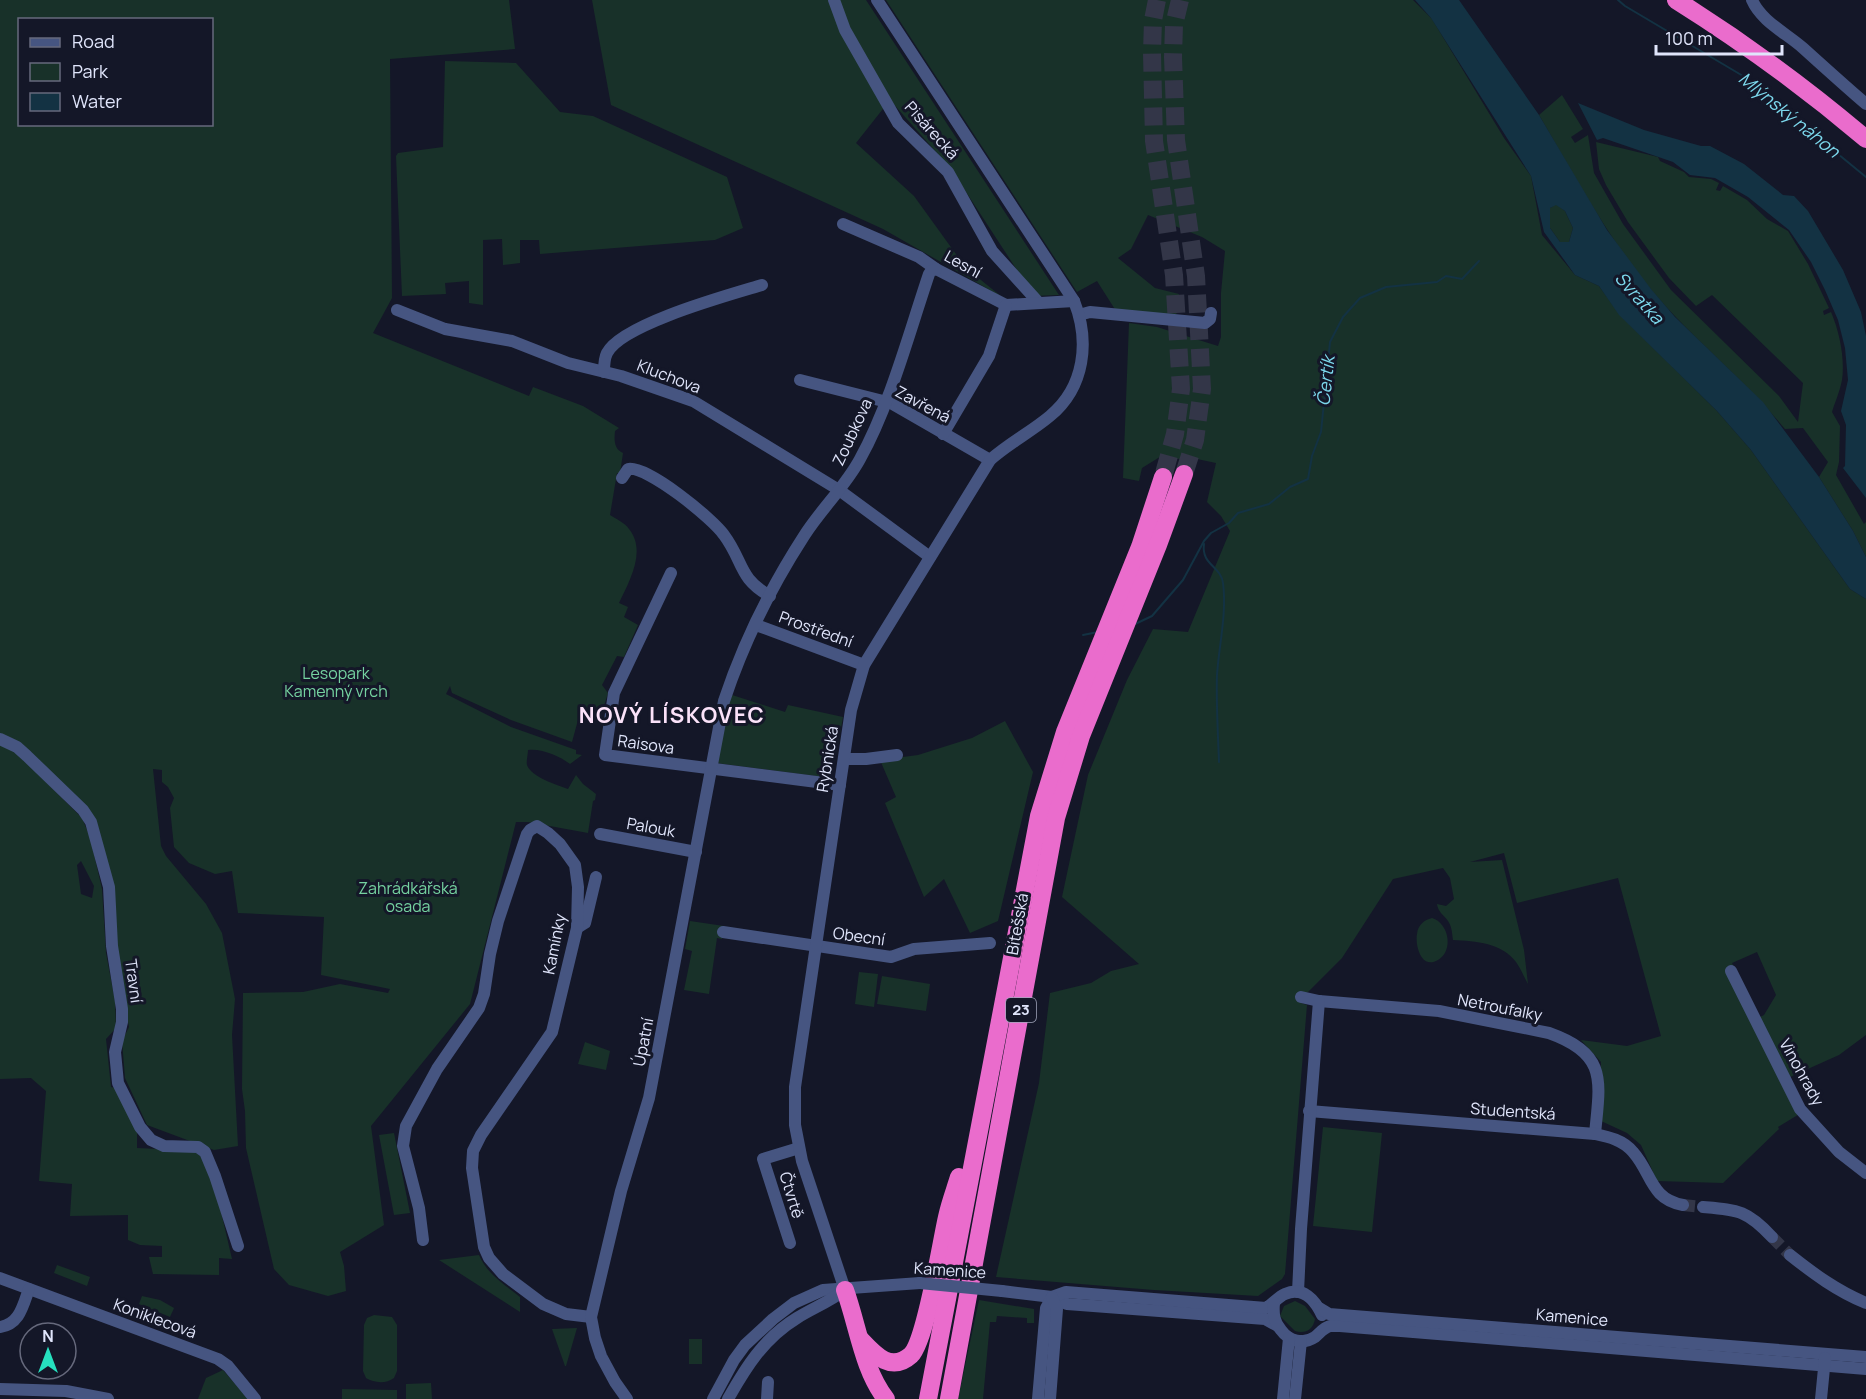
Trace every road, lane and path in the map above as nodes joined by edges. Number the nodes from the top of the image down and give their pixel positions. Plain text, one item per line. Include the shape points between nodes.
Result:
1 (834, 0) edge
2 (877, 0) edge
3 (1752, 0) edge
4 (1682, 1) edge
5 (1866, 104) edge
6 (1866, 125) edge
7 (1866, 139) edge
8 (843, 224) dead end
9 (936, 269) junction
10 (762, 285) dead end
11 (1074, 301) junction
12 (1039, 303) junction
13 (1006, 305) junction
14 (397, 310) dead end
15 (1211, 313) dead end
16 (1079, 315) junction
17 (604, 372) junction
18 (800, 380) dead end
19 (885, 401) junction
20 (944, 434) junction
21 (990, 460) junction
22 (1184, 474) tunnel mouth
23 (1163, 477) tunnel mouth
24 (622, 478) dead end
25 (839, 490) junction
26 (930, 558) junction
27 (671, 573) dead end
28 (770, 596) junction
29 (756, 625) junction
30 (864, 665) junction
31 (0, 739) edge
32 (897, 755) dead end
33 (844, 759) junction
34 (711, 769) junction
35 (840, 785) junction
36 (600, 834) dead end
37 (696, 852) junction
38 (596, 877) dead end
39 (577, 928) junction
40 (723, 932) dead end
41 (990, 943) dead end
42 (816, 947) junction
43 (1731, 971) dead end
44 (1301, 998) dead end
45 (1319, 1001) junction
46 (985, 1089) junction
47 (1310, 1111) junction
48 (1595, 1134) junction
49 (799, 1148) junction
50 (1866, 1173) edge
51 (1683, 1205) tunnel mouth
52 (1703, 1207) tunnel mouth
53 (1772, 1237) tunnel mouth
54 (423, 1240) dead end
55 (790, 1243) dead end
56 (238, 1246) dead end
57 (1790, 1255) tunnel mouth
58 (0, 1278) edge
59 (29, 1289) junction
60 (845, 1290) junction
61 (1298, 1292) junction
62 (1052, 1297) junction
63 (1274, 1303) junction
64 (1866, 1303) edge
65 (1319, 1308) junction
66 (591, 1317) junction
67 (1276, 1325) junction
68 (0, 1327) edge
69 (1322, 1330) junction
70 (1288, 1338) junction
71 (861, 1340) junction
72 (1301, 1341) junction
73 (1866, 1357) edge
74 (1824, 1360) junction
75 (1866, 1369) edge
76 (768, 1382) dead end
77 (0, 1389) edge
78 (0, 1396) edge
79 (950, 1396) edge
80 (68, 1399) edge
81 (108, 1399) edge
82 (255, 1399) edge
83 (627, 1399) edge
84 (713, 1399) edge
85 (729, 1399) edge
86 (767, 1399) edge
87 (886, 1399) edge
88 (928, 1399) edge
89 (1038, 1399) edge
90 (1050, 1399) edge
91 (1283, 1399) edge
92 (1295, 1399) edge
93 (1821, 1399) edge

1 - 12 street, Pisárecká via 845,30 898,123 948,172 992,251
2 - 11 street, Pisárecká
3 - 5 street via 1767,20
4 - 6 highway via 1794,66
4 - 7 highway via 1784,72
8 - 9 street, Lesní via 919,257
9 - 13 street, Lesní
9 - 19 street, Zoubkova via 929,274
10 - 17 street via 710,300 628,334 606,355
11 - 12 street
11 - 16 street, Rybnická
12 - 13 street
13 - 20 street via 989,356
14 - 17 street, Kluchova via 445,329 512,341
15 - 16 street via 1205,323 1090,312
16 - 21 street, Rybnická via 1084,355 1067,397 1051,416
17 - 25 street, Kluchova via 693,401
18 - 19 street, Zavřená
19 - 20 street, Zavřená
19 - 25 street, Zoubkova via 860,459
20 - 21 street, Zavřená
21 - 26 street, Rybnická
22 - 79 highway, Bítešská / 23 via 1081,736 1056,818
23 - 46 highway, Bítešská / 23 via 1140,547 1065,732 1039,816
24 - 28 street via 628,469 636,469 666,486 707,518 733,548 746,578
25 - 26 street, Kluchova
25 - 28 street, Zoubkova via 804,536
26 - 30 street, Rybnická
27 - 34 street, Raisova via 614,693 605,755
28 - 29 street, Zoubkova
29 - 30 street, Prostřední
29 - 34 street, Zoubkova via 724,701
30 - 33 street, Rybnická via 851,710
31 - 56 street, Travní via 17,747 88,817 109,887 112,946 122,1009 115,1052 118,1083 140,1127 151,1140 164,1146 198,1147 205,1152
32 - 33 street
33 - 35 street, Rybnická
34 - 35 street, Raisova
34 - 37 street, Úpatní
35 - 42 street, Rybnická
36 - 37 street, Palouk
37 - 66 street, Úpatní via 649,1098 621,1191
38 - 39 street via 585,922
39 - 54 street, Kamínky via 574,866 554,839 534,827 524,842 498,921 480,1008 437,1069 406,1126 403,1146
39 - 66 street, Kamínky via 552,1032 481,1136 473,1151 472,1168 484,1246 495,1267 556,1311
40 - 42 street, Obecní
41 - 42 street, Obecní via 914,949 891,957
42 - 49 street, Rybnická via 795,1087
43 - 50 street, Vinohrady via 1800,1109 1839,1152
44 - 45 street, Netroufalky
45 - 47 street
45 - 48 street, Netroufalky via 1439,1011 1565,1039 1590,1057 1598,1075
46 - 71 highway via 948,1213 918,1345 907,1358 891,1363 879,1359
46 - 88 highway, Bítešská / 23
47 - 48 street, Studentská
47 - 61 street
48 - 51 street, Studentská via 1616,1139 1633,1151 1660,1194
49 - 55 street, Čtvrtě via 763,1159
49 - 60 street, Rybnická
52 - 53 street via 1743,1213
57 - 64 street via 1818,1278
58 - 59 street, Koniklecová
59 - 68 street via 17,1317
59 - 82 street, Koniklecová via 218,1359
60 - 62 street, Kamenice, bridge via 920,1283
60 - 71 highway
60 - 84 street, Kamenice via 817,1292 773,1318 738,1355
60 - 85 street via 794,1319 766,1343 749,1363
61 - 63 street, Kamenice via 1287,1293
61 - 65 street, Kamenice
62 - 63 street, Kamenice via 1066,1292 1266,1308
62 - 67 street, Kamenice via 1066,1304 1265,1320
62 - 89 street via 1046,1308
62 - 90 street via 1057,1309
63 - 67 street
65 - 69 street
65 - 74 street, Kamenice via 1329,1314
66 - 83 street via 602,1356
67 - 70 street
69 - 72 street, Kamenice
69 - 74 street, Kamenice via 1340,1326
70 - 72 street
70 - 91 street
71 - 87 highway via 868,1368
72 - 92 street
73 - 74 street, Kamenice
74 - 75 street, Kamenice
74 - 93 street
76 - 86 street
77 - 81 street via 66,1391
78 - 80 street

